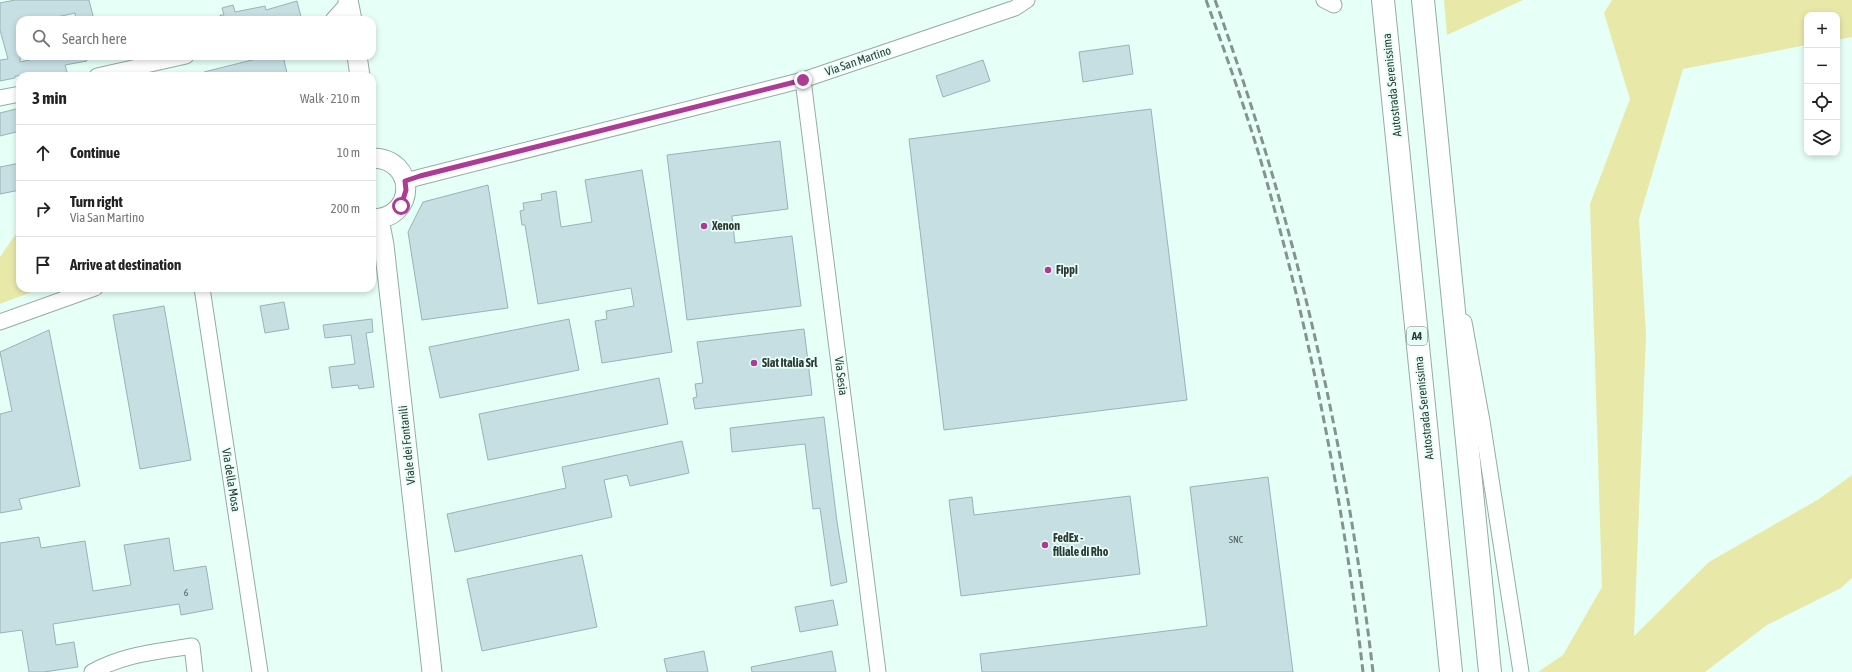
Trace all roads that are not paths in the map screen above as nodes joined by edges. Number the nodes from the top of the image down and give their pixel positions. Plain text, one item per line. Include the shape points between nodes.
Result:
1 (1027, 0) edge
2 (1383, 0) edge
3 (1423, 0) edge
4 (350, 7) edge
5 (338, 16) edge
6 (168, 60) edge
7 (358, 60) edge
8 (116, 72) edge
9 (359, 72) edge
10 (803, 80) junction
11 (16, 95) edge
12 (0, 98) edge
13 (376, 158) edge
14 (405, 181) junction
15 (1444, 208) junction
16 (376, 219) edge
17 (376, 222) edge
18 (84, 292) edge
19 (203, 292) edge
20 (0, 322) edge
21 (92, 672) edge
22 (195, 672) edge
23 (260, 672) edge
24 (432, 672) edge
25 (878, 672) edge
26 (1451, 672) edge
27 (1490, 672) edge
28 (1522, 672) edge

1 - 10 street, Via San Martino via 1015,8
2 - 26 highway, Autostrada Serenissima / A4
3 - 15 highway
4 - 5 street
6 - 8 street
7 - 9 main road
10 - 14 street, Via San Martino
10 - 25 street, Via Sesia
11 - 12 street
13 - 14 main road via 390,162 402,173
14 - 16 main road via 406,190 401,206 387,217
15 - 27 highway
15 - 28 street via 1482,421
17 - 24 main road, Viale dei Fontanili via 384,245
18 - 20 street
19 - 23 street, Via della Mosa
21 - 22 street via 131,655 192,646

